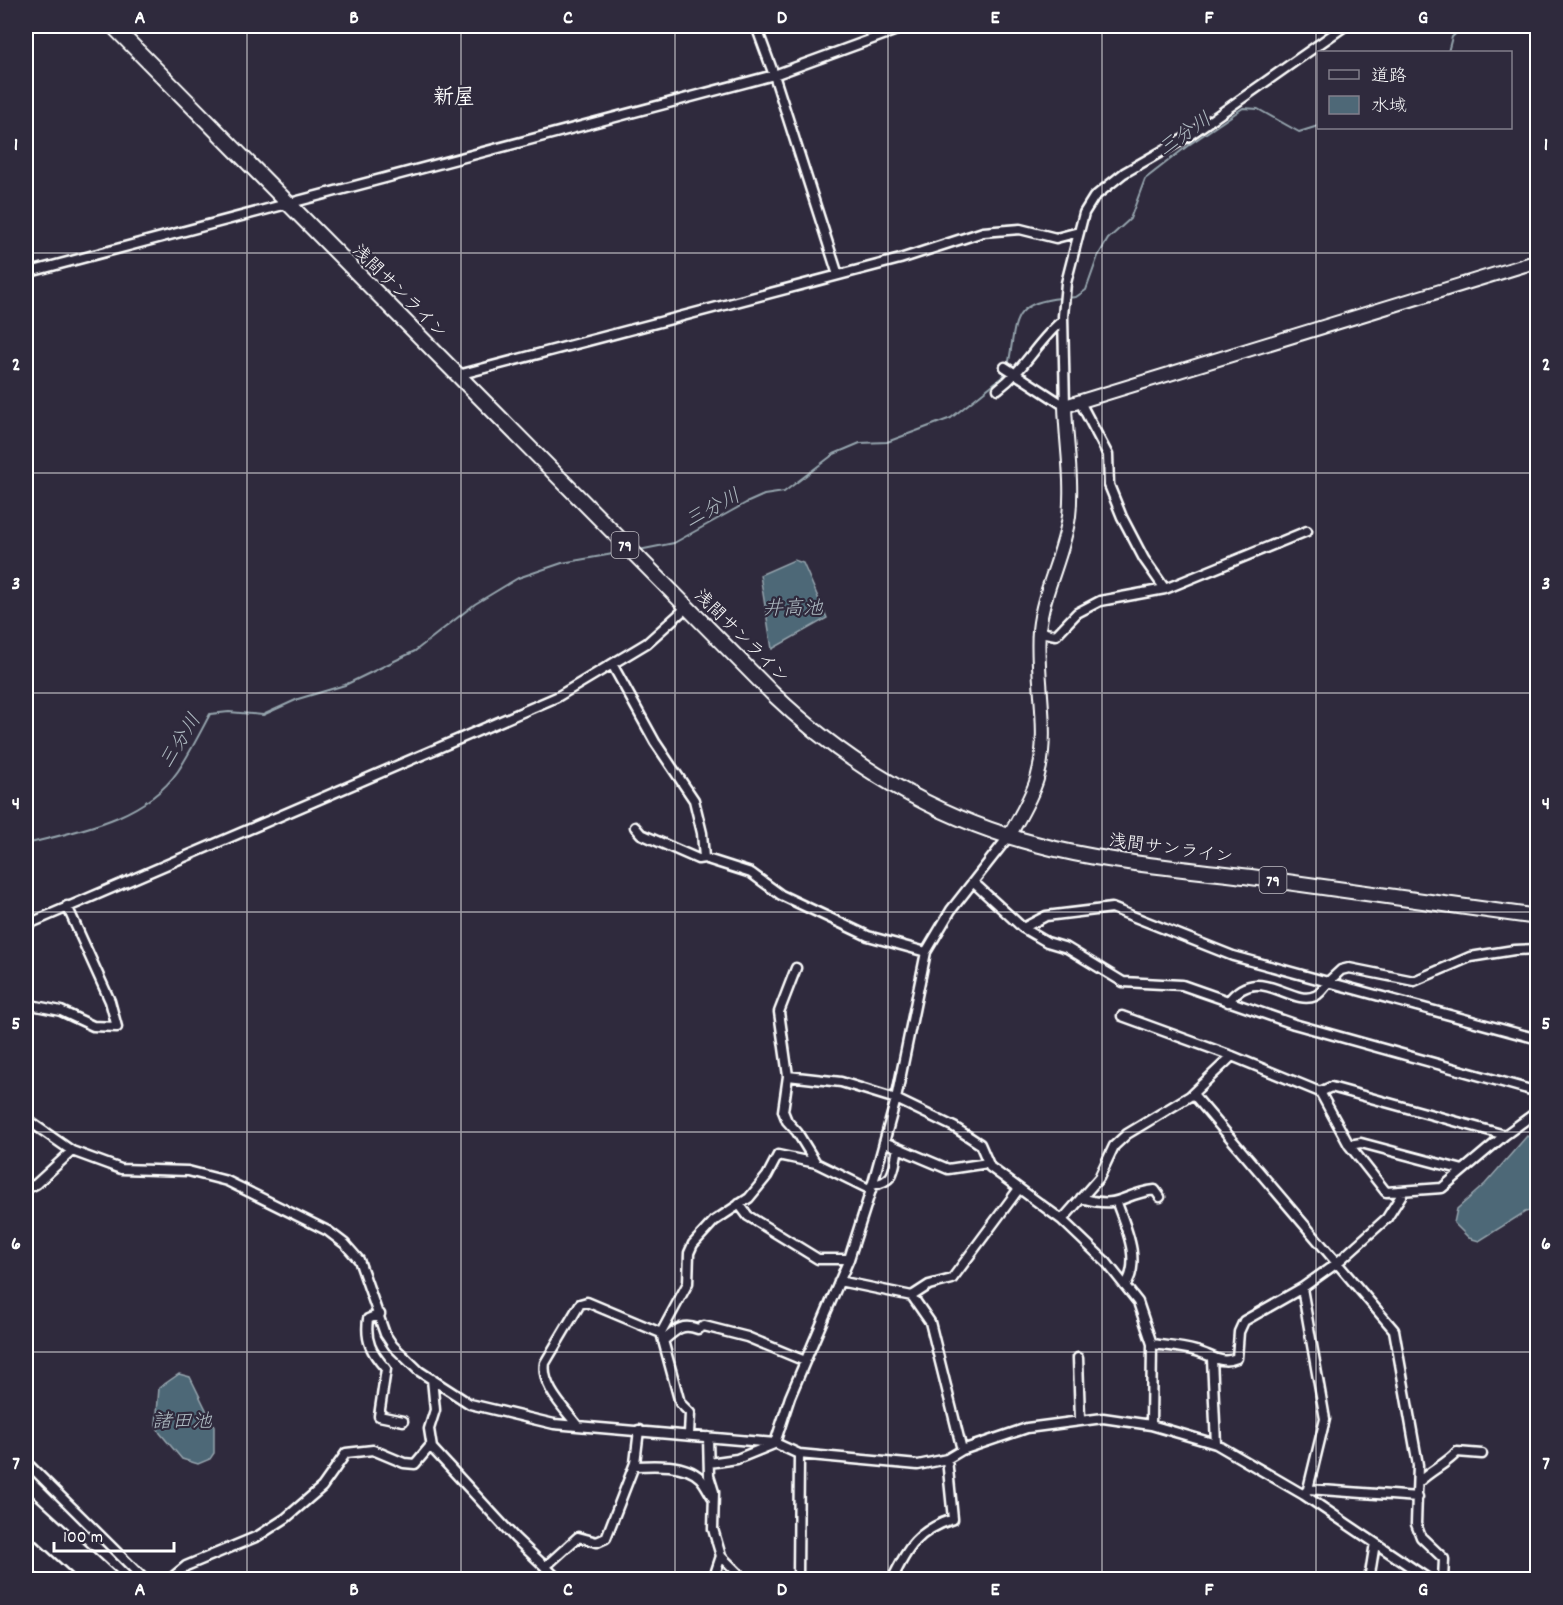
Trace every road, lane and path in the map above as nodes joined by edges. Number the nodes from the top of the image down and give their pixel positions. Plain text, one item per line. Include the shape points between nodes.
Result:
1 (113, 26) edge
2 (756, 26) edge
3 (908, 26) edge
4 (1345, 26) edge
5 (774, 75) junction
6 (287, 202) junction
7 (1079, 232) junction
8 (1538, 261) edge
9 (26, 273) edge
10 (838, 275) junction
11 (1063, 320) junction
12 (1005, 367) dead end
13 (458, 375) junction
14 (1017, 375) junction
15 (998, 389) dead end
16 (1080, 402) junction
17 (1065, 406) junction
18 (1307, 531) dead end
19 (1166, 589) junction
20 (687, 607) junction
21 (1039, 632) junction
22 (612, 664) junction
23 (635, 827) dead end
24 (1009, 837) junction
25 (704, 858) junction
26 (974, 882) junction
27 (67, 906) junction
28 (1538, 917) edge
29 (26, 925) edge
30 (1023, 928) junction
31 (1538, 949) edge
32 (927, 952) junction
33 (796, 968) dead end
34 (1328, 982) junction
35 (1228, 1002) junction
36 (26, 1004) edge
37 (1122, 1016) dead end
38 (1538, 1039) edge
39 (1232, 1056) junction
40 (788, 1076) junction
41 (1320, 1092) junction
42 (1538, 1092) edge
43 (1193, 1094) junction
44 (896, 1099) junction
45 (1538, 1112) edge
46 (26, 1119) edge
47 (1506, 1135) junction
48 (884, 1142) junction
49 (1349, 1145) junction
50 (898, 1148) junction
51 (72, 1151) junction
52 (816, 1163) junction
53 (988, 1163) junction
54 (1463, 1170) junction
55 (872, 1187) junction
56 (26, 1189) edge
57 (1018, 1190) junction
58 (1404, 1191) junction
59 (1160, 1197) dead end
60 (1081, 1198) junction
61 (1117, 1203) junction
62 (739, 1204) junction
63 (1062, 1221) junction
64 (849, 1259) junction
65 (1337, 1263) junction
66 (839, 1281) junction
67 (1125, 1286) junction
68 (1302, 1288) junction
69 (912, 1296) junction
70 (380, 1314) junction
71 (662, 1337) junction
72 (1152, 1344) junction
73 (1078, 1358) dead end
74 (1212, 1359) junction
75 (805, 1361) junction
76 (432, 1379) junction
77 (1080, 1419) junction
78 (402, 1421) dead end
79 (577, 1425) junction
80 (1151, 1425) junction
81 (639, 1430) junction
82 (689, 1434) junction
83 (708, 1437) junction
84 (775, 1443) junction
85 (1216, 1444) junction
86 (431, 1445) junction
87 (962, 1450) junction
88 (799, 1454) junction
89 (1482, 1454) dead end
90 (947, 1459) junction
91 (26, 1462) edge
92 (709, 1463) junction
93 (634, 1466) junction
94 (1419, 1482) junction
95 (1306, 1492) junction
96 (1418, 1497) junction
97 (714, 1500) junction
98 (26, 1502) edge
99 (26, 1520) edge
100 (1375, 1543) junction
101 (721, 1556) junction
102 (544, 1567) junction
103 (26, 1577) edge
104 (37, 1580) edge
105 (92, 1580) edge
106 (111, 1580) edge
107 (145, 1580) edge
108 (169, 1580) edge
109 (559, 1580) edge
110 (713, 1580) edge
111 (745, 1580) edge
112 (798, 1580) edge
113 (892, 1580) edge
114 (1369, 1580) edge
115 (1430, 1580) edge
116 (1443, 1580) edge

1 - 6 main road, 浅間サンライン / 79
2 - 5 street
3 - 5 street
4 - 7 street via 1187,137 1104,188 1084,213
5 - 6 street
5 - 10 street
6 - 9 street
6 - 13 main road, 浅間サンライン / 79
7 - 10 street via 1056,238 1020,229 982,232
7 - 11 street via 1065,283
8 - 16 street
10 - 13 street
11 - 14 street via 1048,332
11 - 17 street
12 - 14 street
13 - 20 main road, 浅間サンライン / 79
14 - 15 street
14 - 17 street
16 - 17 street
16 - 19 street via 1108,455 1109,485 1122,517 1144,559
17 - 21 street via 1069,515 1044,595
18 - 19 street
19 - 21 street via 1100,601 1077,613 1056,635
20 - 22 street via 647,643
20 - 24 main road, 浅間サンライン / 79 via 784,705 844,753 910,795
21 - 24 street via 1040,763 1035,786
22 - 25 street via 655,742 694,800
22 - 27 street via 557,697
23 - 25 street via 662,844
24 - 26 street
24 - 28 main road, 浅間サンライン / 79 via 1122,859
25 - 32 street via 751,873 781,895 868,936
26 - 30 street
26 - 32 street via 951,910
27 - 29 street
27 - 36 street via 110,1001 117,1027 93,1026 61,1011
30 - 34 street via 1046,916 1112,908 1233,956
30 - 35 street via 1067,948 1123,982 1182,984
31 - 34 street via 1470,957 1414,981 1349,968
32 - 44 street
33 - 40 street via 778,1012
34 - 35 street via 1317,996 1308,998 1246,986
34 - 38 street
35 - 42 street
37 - 39 street
39 - 41 street
39 - 43 street
40 - 44 street via 841,1082
40 - 52 street via 783,1111
41 - 47 street via 1330,1087
41 - 49 street
43 - 60 street via 1114,1146 1099,1178
43 - 65 street
44 - 48 street
44 - 53 street via 930,1113 980,1144
45 - 47 street
46 - 51 street
47 - 54 street
48 - 50 street
48 - 55 street
49 - 54 street via 1361,1143
49 - 58 street via 1386,1192
50 - 53 street via 948,1169
50 - 55 street via 891,1178
51 - 56 street
51 - 70 street via 121,1169 188,1172 227,1181 308,1220 345,1244 359,1260
52 - 55 street
52 - 62 street via 778,1155 767,1176
53 - 57 street
54 - 58 street via 1442,1188
55 - 64 street
57 - 63 street
57 - 69 street via 952,1279 929,1285
58 - 65 street via 1387,1218
59 - 61 street via 1155,1190
60 - 61 street
60 - 63 street
61 - 67 street via 1134,1266
62 - 64 street via 748,1216 818,1259
62 - 71 street via 714,1221 693,1244 688,1283
63 - 67 street via 1107,1263
64 - 66 street
65 - 68 street
65 - 94 street via 1394,1330
66 - 69 street
66 - 75 street
67 - 72 street via 1138,1302
68 - 74 street via 1244,1321 1237,1358 1228,1362
68 - 95 street via 1325,1419
69 - 87 street via 930,1322
70 - 76 street via 393,1346
70 - 78 street via 368,1319 366,1333 371,1351 386,1369 379,1416
71 - 75 street via 679,1327 704,1326 747,1337
71 - 79 street via 587,1302 580,1304 544,1369 547,1384
71 - 82 street via 681,1403 690,1413
72 - 74 street via 1195,1350
72 - 80 street
73 - 77 street
74 - 85 street
75 - 84 street
76 - 79 street via 470,1404 554,1424
76 - 86 street via 435,1410 429,1429
77 - 80 street
77 - 87 street via 1027,1428
79 - 81 street
80 - 85 street
81 - 82 street
81 - 93 street
82 - 83 street
83 - 84 street
83 - 92 street
84 - 88 street
84 - 92 street via 737,1460
85 - 95 street
86 - 102 street
86 - 108 street via 416,1464 373,1450 346,1452 322,1487 286,1518 258,1536 186,1566
87 - 90 street
88 - 90 street via 918,1466
88 - 112 street
89 - 94 street via 1457,1452
90 - 113 street via 953,1519 931,1526 917,1538
91 - 107 street
92 - 97 street
93 - 97 street via 687,1470 699,1478
93 - 102 street via 606,1538 597,1542 578,1537
94 - 96 street
95 - 96 street
95 - 100 street
96 - 116 street via 1416,1524 1421,1537 1444,1559
97 - 101 street via 713,1529
98 - 106 highway
99 - 105 highway
100 - 114 street
100 - 115 street
101 - 110 street
101 - 111 street
102 - 109 street
103 - 104 street

